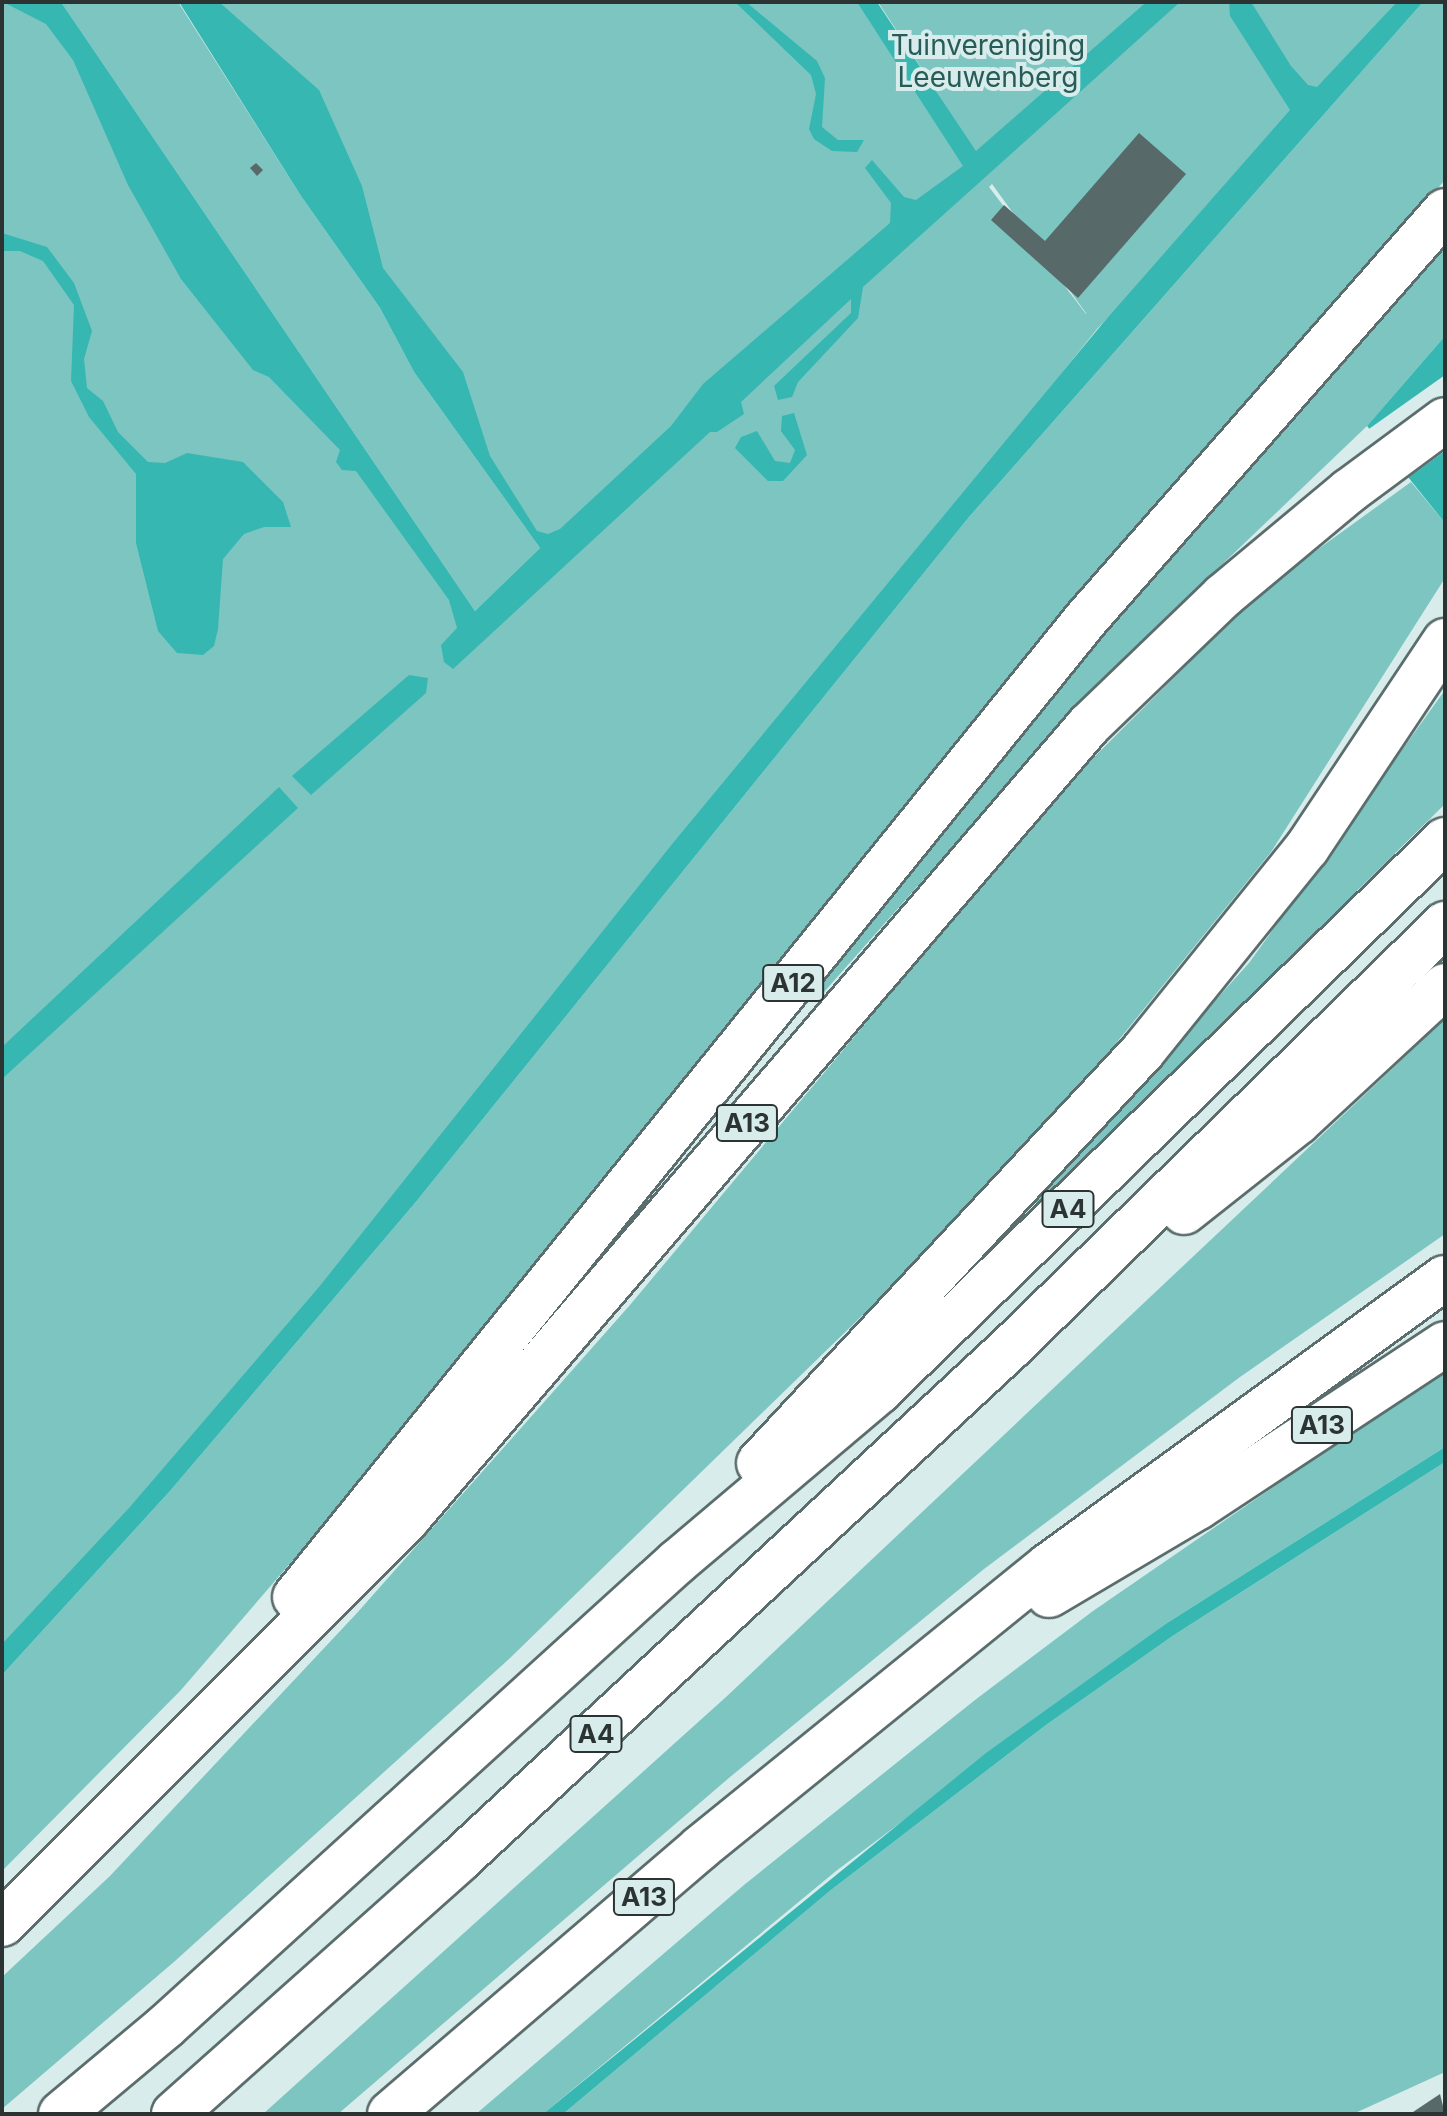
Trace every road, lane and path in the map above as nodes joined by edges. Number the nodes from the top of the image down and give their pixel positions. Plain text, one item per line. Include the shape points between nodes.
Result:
1 (1445, 211) edge
2 (1445, 420) edge
3 (1445, 641) edge
4 (1445, 840) edge
5 (1445, 924) edge
6 (1445, 986) edge
7 (1445, 1278) edge
8 (1445, 1344) edge
9 (1012, 1346) junction
10 (677, 1562) junction
11 (900, 1683) junction
12 (157, 1769) junction
13 (2, 1924) edge
14 (61, 2114) edge
15 (174, 2114) edge
16 (390, 2114) edge

1 - 12 highway, A12 via 1087,618
2 - 12 highway, A13 via 1349,491 1223,596 1089,725 407,1519
3 - 10 highway via 1307,848 1143,1051 894,1323 779,1438
4 - 10 highway, A4 via 879,1391
5 - 9 highway, A4
6 - 9 highway, A4 via 1298,1122
7 - 11 highway, A13 via 1168,1476
8 - 11 highway, A13 via 1198,1507
9 - 15 highway, A4 via 472,1849
10 - 14 highway, A4 via 165,2027
11 - 16 highway, A13
12 - 13 highway, A13

